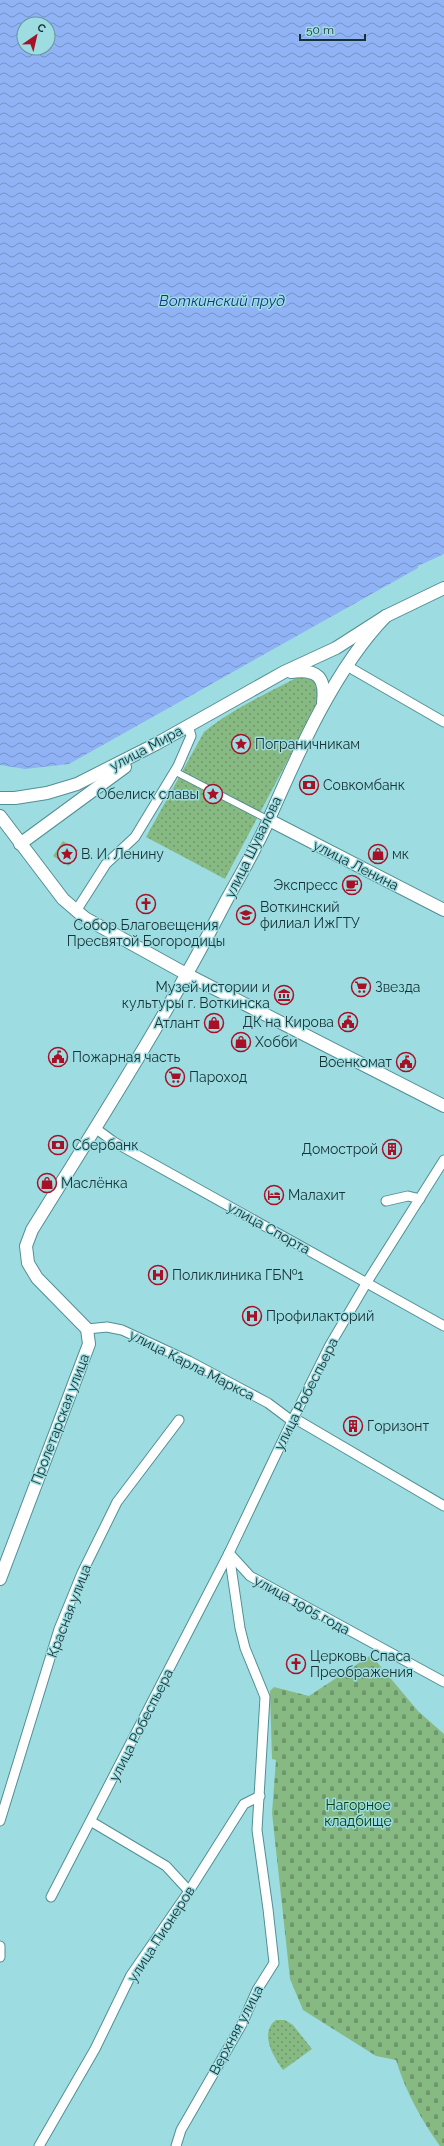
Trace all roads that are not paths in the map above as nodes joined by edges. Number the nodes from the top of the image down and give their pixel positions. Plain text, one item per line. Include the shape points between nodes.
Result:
1 (444, 588) edge
2 (386, 616) junction
3 (347, 666) junction
4 (284, 672) junction
5 (323, 708) junction
6 (444, 722) edge
7 (188, 725) junction
8 (156, 744) junction
9 (178, 773) dead end
10 (0, 798) edge
11 (0, 816) edge
12 (269, 820) junction
13 (20, 844) junction
14 (444, 910) edge
15 (76, 911) junction
16 (188, 975) junction
17 (444, 1106) edge
18 (95, 1128) junction
19 (444, 1160) edge
20 (420, 1199) junction
21 (386, 1201) dead end
22 (367, 1282) junction
23 (444, 1326) edge
24 (87, 1329) junction
25 (293, 1419) junction
26 (179, 1420) dead end
27 (444, 1506) edge
28 (229, 1553) junction
29 (0, 1579) edge
30 (444, 1682) edge
31 (260, 1796) junction
32 (0, 1821) edge
33 (92, 1822) junction
34 (189, 1891) junction
35 (51, 1897) dead end
36 (0, 1946) edge
37 (0, 1957) edge
38 (39, 2146) edge
39 (176, 2146) edge

1 - 2 main road, улица Мира
2 - 3 main road, улица Мира via 371,631
2 - 4 main road, улица Мира via 336,648
3 - 5 main road, улица Мира
3 - 6 street
4 - 5 main road, улица Мира via 301,670 318,675 325,689
4 - 7 main road, улица Мира
5 - 12 main road, улица Шувалова via 288,775
7 - 8 main road, улица Мира
7 - 15 street via 191,736 178,766 135,838 106,864
8 - 10 main road, улица Мира via 62,790
8 - 13 main road
9 - 12 street
11 - 13 main road
12 - 14 main road, улица Ленина
12 - 16 main road, улица Шувалова
13 - 15 main road via 63,899
15 - 16 main road via 101,928
16 - 17 main road
16 - 18 main road, улица Шувалова
18 - 22 street, улица Спорта via 114,1142
18 - 24 main road via 32,1230 26,1246 28,1263 37,1278
19 - 20 street, улица Робеспьера
20 - 21 street via 408,1196
20 - 22 street, улица Робеспьера
22 - 23 street, улица Спорта
22 - 25 street, улица Робеспьера via 330,1345
24 - 25 street, улица Карла Маркса via 107,1327 122,1330 196,1364
24 - 29 main road, Пролетарская улица via 88,1347
25 - 27 street, улица Карла Маркса
25 - 28 street, улица Робеспьера
26 - 32 street, Красная улица via 117,1502 82,1573 59,1629
28 - 30 street, улица 1905 года via 250,1576
28 - 31 street via 240,1628 245,1648 265,1697
28 - 33 street, улица Робеспьера
31 - 34 street, улица Пионеров via 244,1804
31 - 39 street, Верхняя улица via 257,1830 274,1963 181,2130
33 - 34 street via 166,1866
33 - 35 street, улица Робеспьера
34 - 38 street, улица Пионеров via 131,1975 95,2049
36 - 37 street

